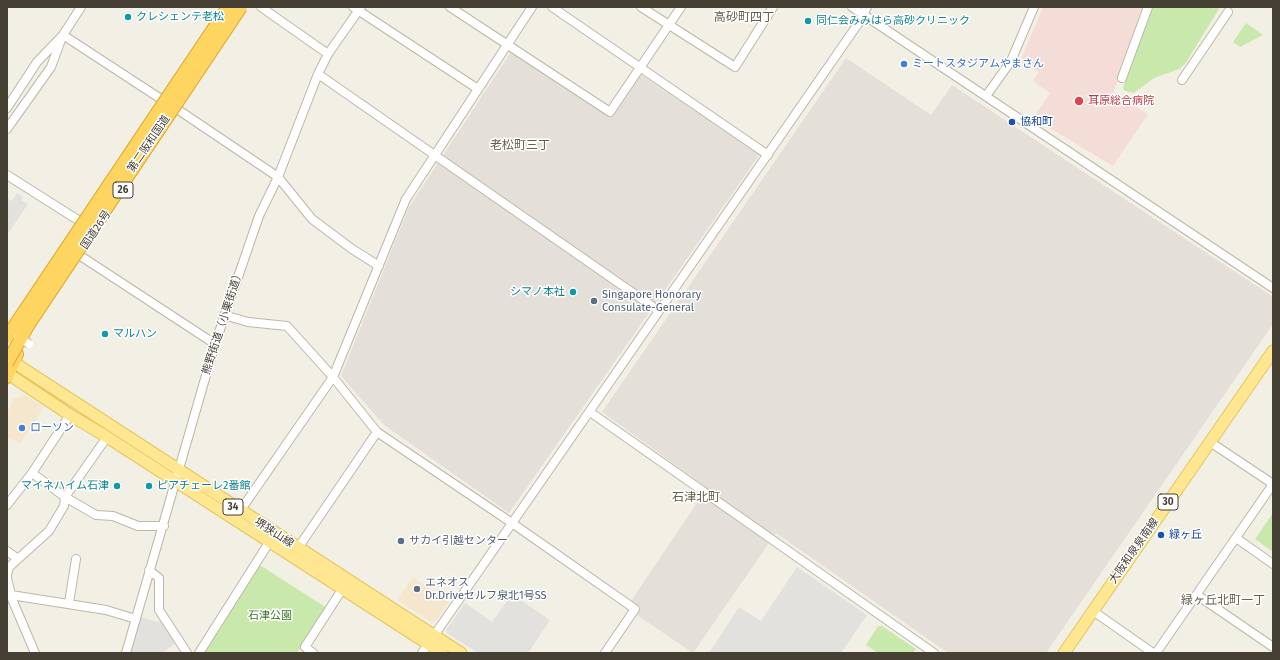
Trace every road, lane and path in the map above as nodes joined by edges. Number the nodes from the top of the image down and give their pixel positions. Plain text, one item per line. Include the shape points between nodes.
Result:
1 (81, 7) edge
2 (225, 7) edge
3 (228, 7) edge
4 (241, 7) edge
5 (245, 7) edge
6 (261, 7) edge
7 (450, 7) edge
8 (532, 7) edge
9 (552, 7) edge
10 (641, 7) edge
11 (681, 7) edge
12 (773, 7) edge
13 (852, 7) edge
14 (1034, 7) edge
15 (1148, 7) edge
16 (357, 8) edge
17 (866, 11) edge
18 (1228, 12) dead end
19 (669, 26) junction
20 (63, 34) junction
21 (507, 46) junction
22 (328, 54) junction
23 (640, 67) junction
24 (318, 74) junction
25 (1122, 78) dead end
26 (1182, 80) dead end
27 (478, 89) junction
28 (986, 96) junction
29 (161, 99) junction
30 (7, 108) edge
31 (178, 109) junction
32 (7, 129) edge
33 (433, 155) junction
34 (768, 155) junction
35 (7, 175) edge
36 (278, 177) junction
37 (81, 222) junction
38 (79, 255) junction
39 (380, 266) junction
40 (1273, 288) edge
41 (659, 311) junction
42 (224, 315) junction
43 (7, 328) edge
44 (7, 337) edge
45 (29, 344) dead end
46 (215, 344) junction
47 (1273, 351) edge
48 (8, 368) edge
49 (333, 377) junction
50 (590, 412) junction
51 (70, 415) junction
52 (377, 432) junction
53 (107, 437) junction
54 (1210, 442) junction
55 (32, 473) junction
56 (177, 476) junction
57 (1273, 484) edge
58 (65, 497) junction
59 (7, 506) edge
60 (240, 511) junction
61 (512, 523) junction
62 (164, 526) junction
63 (1236, 538) junction
64 (270, 542) junction
65 (298, 548) junction
66 (7, 551) edge
67 (18, 559) junction
68 (76, 559) dead end
69 (1273, 564) edge
70 (149, 570) junction
71 (7, 575) edge
72 (7, 578) edge
73 (343, 588) junction
74 (11, 595) junction
75 (1197, 595) junction
76 (69, 603) junction
77 (1093, 611) junction
78 (136, 619) junction
79 (428, 644) edge
80 (1273, 647) edge
81 (303, 650) edge
82 (35, 653) edge
83 (126, 653) edge
84 (187, 653) edge
85 (199, 653) edge
86 (313, 653) edge
87 (442, 653) edge
88 (461, 653) edge
89 (604, 653) edge
90 (934, 653) edge
91 (1064, 653) edge
92 (1155, 653) edge

1 - 20 street
2 - 29 highway, 国道26号 / 26
3 - 44 highway, 第二阪和国道 / 26, bridge
4 - 48 highway, 第二阪和国道 / 26, bridge via 29,324
5 - 31 highway, 国道26号 / 26
6 - 22 street
7 - 21 street
8 - 21 street
9 - 23 street
10 - 19 street
11 - 19 street
12 - 19 street via 734,67
13 - 17 street
14 - 28 street via 1011,61
15 - 25 street
16 - 22 street, 熊野街道（小栗街道）
16 - 27 street
17 - 28 street via 892,35
17 - 34 street
18 - 26 street
19 - 23 street
20 - 29 street
20 - 30 street via 37,62
20 - 32 street via 51,67
21 - 23 street via 610,112
21 - 27 street
22 - 24 street, 熊野街道（小栗街道）
23 - 34 street
24 - 33 street
24 - 36 street, 熊野街道（小栗街道）
27 - 33 street
28 - 40 street
29 - 37 highway, 国道26号 / 26
31 - 36 street
31 - 38 highway, 国道26号 / 26
33 - 39 street via 406,198
33 - 41 street
34 - 41 street
35 - 37 street
36 - 39 street via 312,219
36 - 42 street, 熊野街道（小栗街道） via 259,216
37 - 43 highway, 国道26号 / 26
38 - 46 street
38 - 48 highway, 国道26号 / 26 via 31,325
39 - 49 street
41 - 50 street
42 - 46 street, 熊野街道（小栗街道）
42 - 49 street via 248,322 287,326
43 - 45 street, bridge
46 - 56 street, 熊野街道（小栗街道）
47 - 54 main road, 大阪和泉泉南線 / 30
48 - 51 main road, 堺狭山線 / 34
48 - 56 main road, 堺狭山線 / 34
49 - 52 street
49 - 60 street
50 - 61 street
50 - 90 street
51 - 53 main road, 堺狭山線 / 34
51 - 55 street
52 - 61 street
52 - 65 street
53 - 56 main road, 堺狭山線 / 34
53 - 58 street
54 - 57 street
54 - 77 main road, 大阪和泉泉南線 / 30
55 - 58 street
55 - 59 street
56 - 60 main road, 堺狭山線 / 34
56 - 62 street, 熊野街道（小栗街道）
56 - 64 main road, 堺狭山線 / 34
57 - 63 street
58 - 62 street via 96,515 113,516 138,526
58 - 67 street via 64,506 49,531
60 - 65 main road, 堺狭山線 / 34
61 - 79 street
61 - 89 street via 635,609
62 - 70 street, 熊野街道（小栗街道）
63 - 69 street
63 - 75 street
64 - 73 main road, 堺狭山線 / 34
64 - 85 street
65 - 79 main road, 堺狭山線 / 34
66 - 67 street
67 - 71 street via 9,567
68 - 76 street
70 - 78 street, 熊野街道（小栗街道）
70 - 84 street via 159,578 159,610
72 - 74 street
73 - 79 main road, 堺狭山線 / 34
73 - 81 street
74 - 76 street
74 - 82 street
75 - 80 street
75 - 92 street
76 - 78 street
77 - 91 main road, 大阪和泉泉南線 / 30
77 - 92 street
78 - 83 street, 熊野街道（小栗街道）
79 - 87 main road, 堺狭山線 / 34
79 - 88 main road, 堺狭山線 / 34
81 - 86 street

